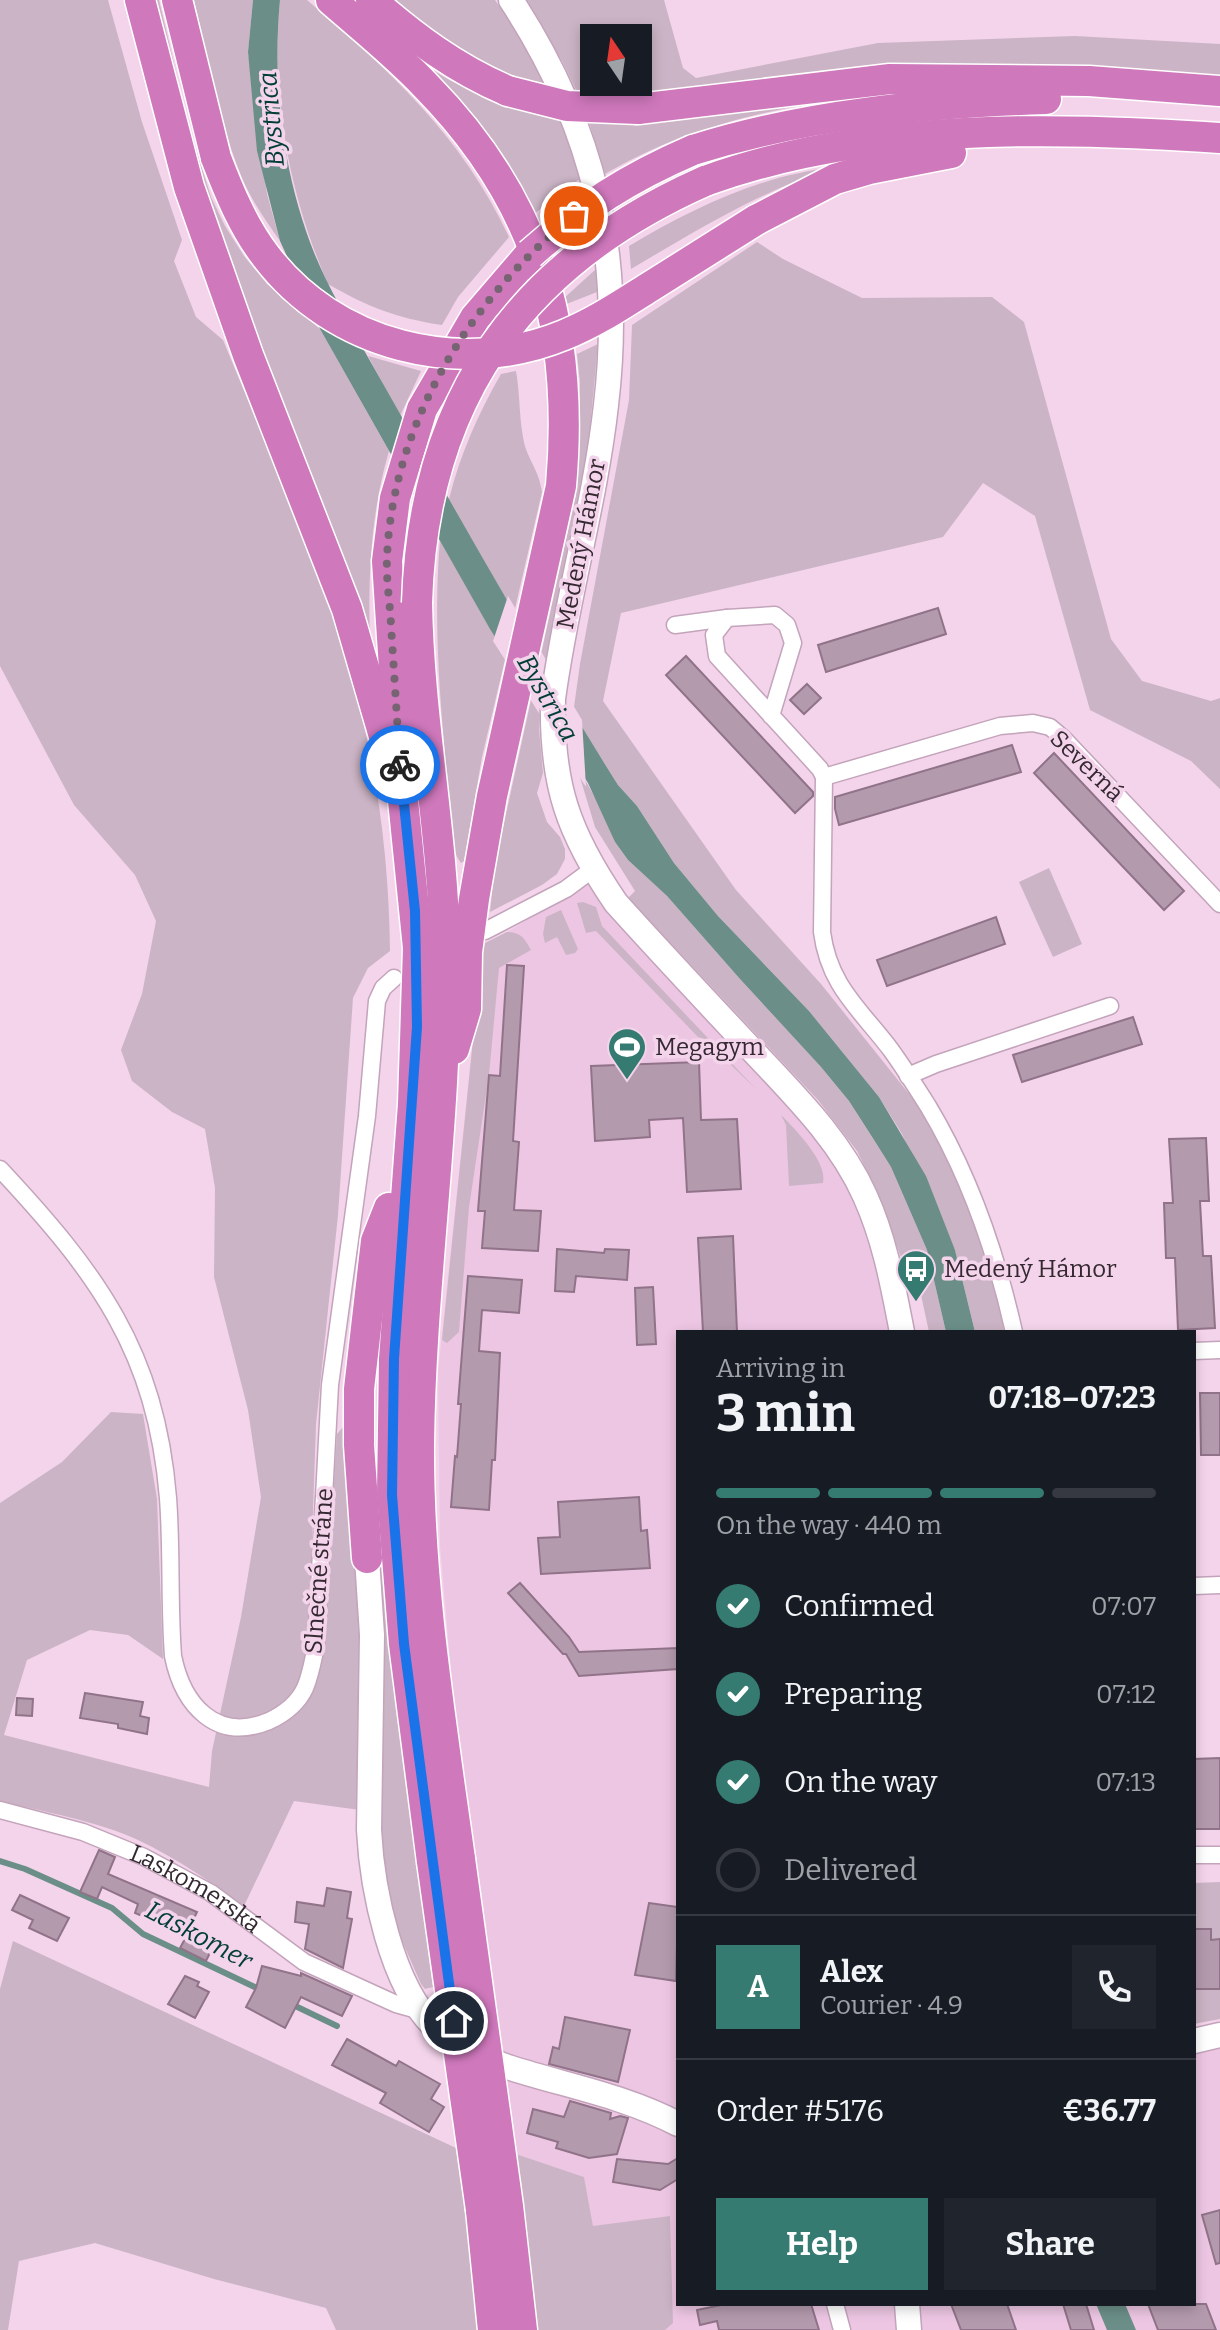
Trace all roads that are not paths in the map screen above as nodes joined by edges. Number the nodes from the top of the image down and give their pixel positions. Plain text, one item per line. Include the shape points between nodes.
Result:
1 (140, 0) edge
2 (177, 0) edge
3 (331, 0) edge
4 (371, 0) edge
5 (511, 0) edge
6 (1220, 91) edge
7 (1220, 106) edge
8 (1127, 132) junction
9 (1220, 138) edge
10 (727, 618) junction
11 (675, 625) dead end
12 (771, 716) junction
13 (377, 717) junction
14 (824, 777) junction
15 (402, 790) junction
16 (593, 869) junction
17 (1220, 904) edge
18 (485, 931) dead end
19 (394, 978) dead end
20 (1110, 1006) dead end
21 (908, 1076) junction
22 (444, 1085) junction
23 (0, 1169) edge
24 (389, 1208) junction
25 (902, 1330) edge
26 (1014, 1330) edge
27 (1220, 1350) edge
28 (1196, 1351) edge
29 (394, 1359) junction
30 (367, 1558) joint
31 (1220, 1585) edge
32 (1196, 1586) edge
33 (0, 1810) edge
34 (1196, 1855) edge
35 (1220, 1855) edge
36 (446, 1860) junction
37 (421, 2011) junction
38 (1220, 2035) edge
39 (1196, 2041) edge
40 (676, 2123) edge
41 (494, 2208) junction
42 (836, 2306) edge
43 (907, 2306) edge
44 (493, 2330) edge
45 (522, 2330) edge
46 (842, 2330) edge
47 (909, 2330) edge

1 - 13 highway via 189,187 347,609
2 - 8 highway, bridge via 216,158 233,204 265,256 307,299 340,322 423,351 495,353 563,336 603,317 756,220 812,190 869,169 967,150 1055,145
3 - 22 highway via 407,67 470,135 500,180 538,255 560,355 566,434 561,486 492,796 467,952 466,1009
4 - 6 highway, bridge via 459,67 508,91 567,106 638,109 890,79 1089,81
5 - 16 street, Medený Hámor via 563,89 595,180 609,259 612,336 606,407 556,675 552,735 560,792
7 - 15 highway, bridge via 1064,98 891,109 785,125 693,150 579,212 530,254 475,318 422,409 395,498 387,561
8 - 9 highway
8 - 22 highway, bridge via 1011,131 864,144 777,159 705,181 593,243 537,293 496,342 454,418 421,534 419,675 445,948
10 - 11 street
10 - 12 street via 714,635 717,656
10 - 12 street via 775,615 787,625 793,643
12 - 14 street
13 - 15 highway
13 - 24 highway via 403,951
14 - 17 street, Severná via 1000,726 1050,727
14 - 21 street via 825,955 844,993
15 - 29 highway via 416,923 417,1027
16 - 18 street
16 - 25 street, Medený Hámor via 616,903 825,1130 845,1159 881,1237
19 - 23 street, Slnečné stráne via 377,1001 367,1116 330,1385 316,1646 304,1690 275,1718 240,1729 222,1725 206,1717 185,1693 173,1656 165,1467 139,1362 79,1257
20 - 21 street
21 - 26 street via 976,1200
22 - 36 highway via 423,1327 420,1499
24 - 29 highway
24 - 30 highway via 376,1241 359,1389
27 - 28 street
29 - 36 highway via 392,1495 406,1657
30 - 37 street, Laskomerská via 372,1635 369,1830 375,1892 382,1922
31 - 32 street
33 - 37 street, Laskomerská via 83,1832 144,1857 211,1893 304,1962
34 - 35 street
36 - 41 highway, bridge
37 - 40 street, Laskomerská via 477,2055 632,2102
38 - 39 street
41 - 44 highway
41 - 45 highway
42 - 46 street
43 - 47 street

